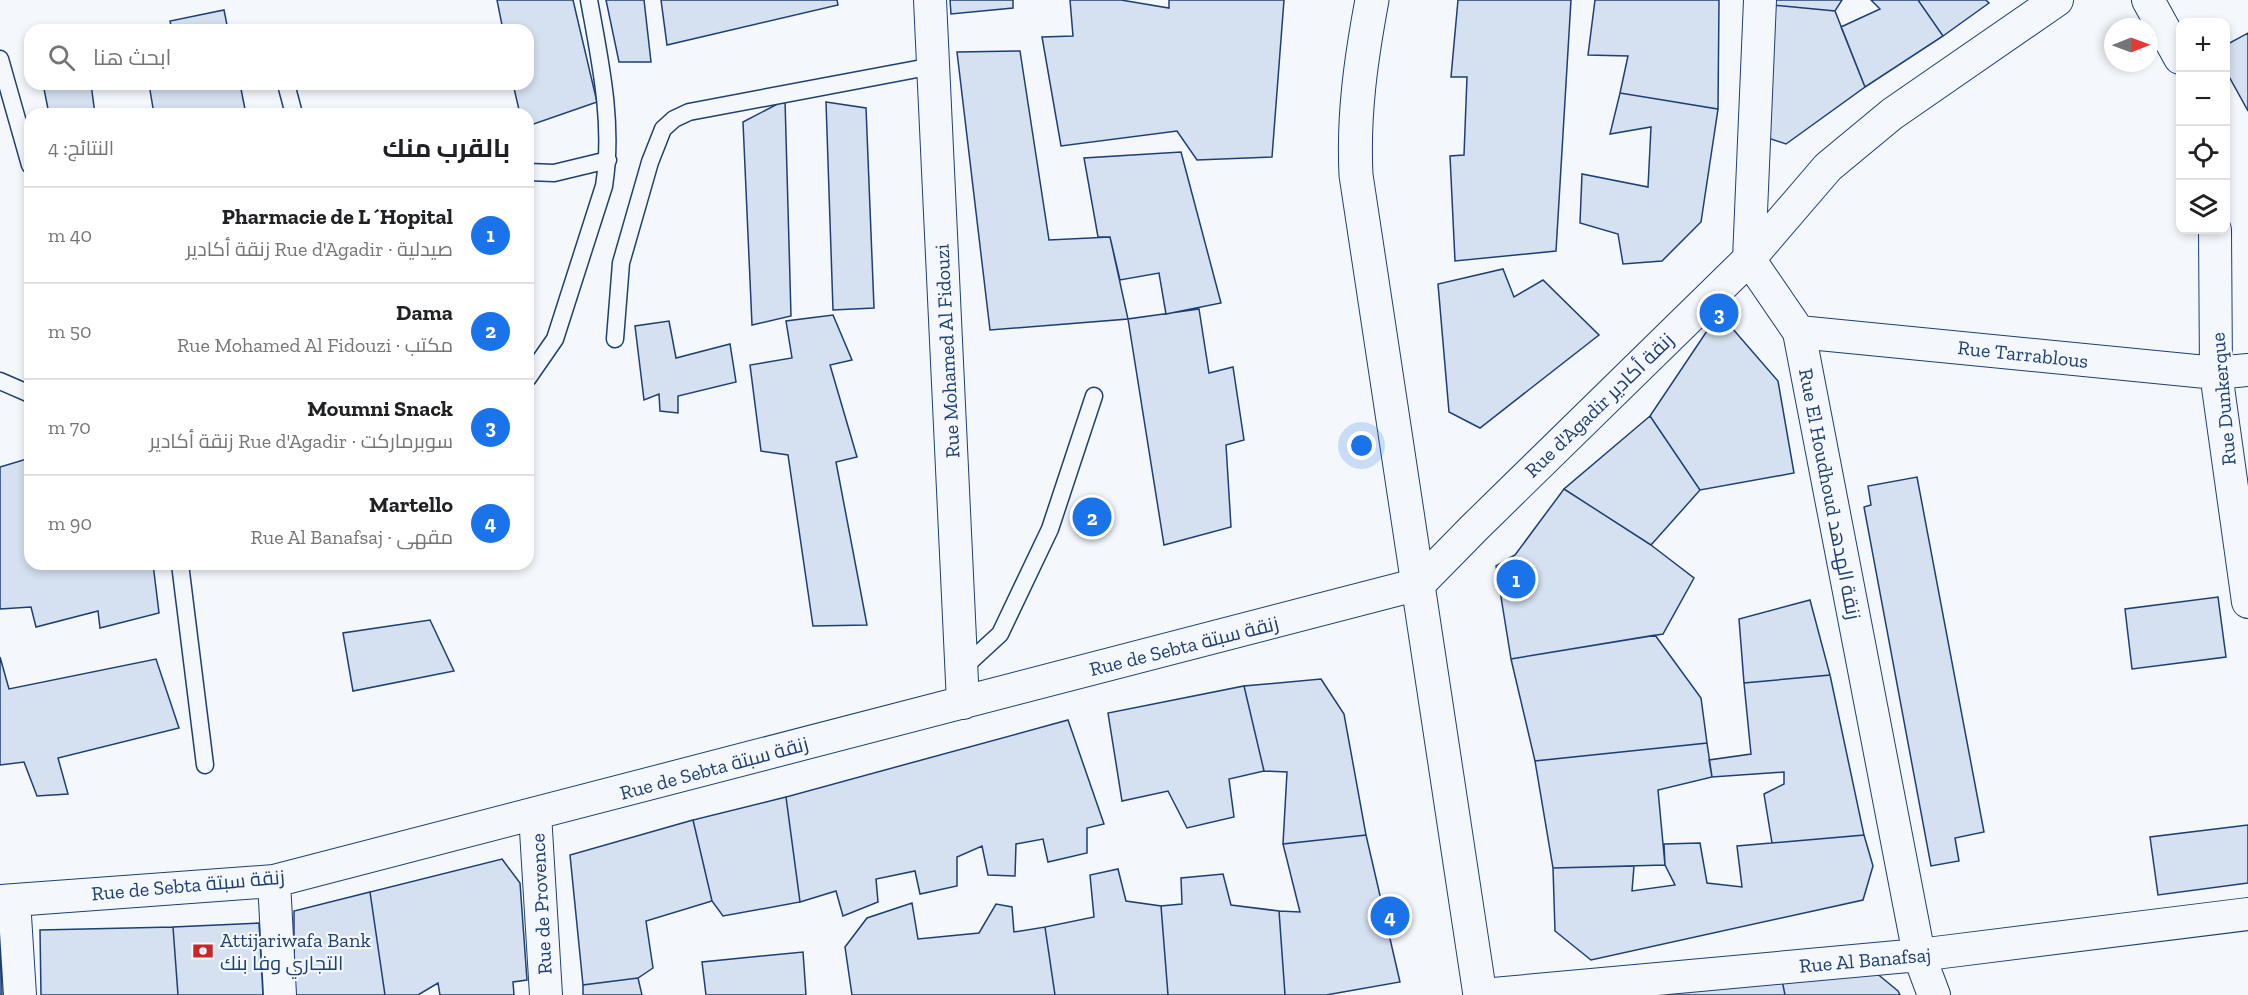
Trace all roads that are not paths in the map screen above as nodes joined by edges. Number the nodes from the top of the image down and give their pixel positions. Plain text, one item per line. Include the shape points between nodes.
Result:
1 (589, 0) edge
2 (930, 0) edge
3 (1372, 0) edge
4 (1760, 0) edge
5 (2057, 0) edge
6 (2148, 0) edge
7 (2176, 49) edge
8 (0, 59) edge
9 (933, 66) junction
10 (288, 90) edge
11 (292, 108) edge
12 (24, 144) edge
13 (608, 160) junction
14 (534, 172) edge
15 (2215, 234) edge
16 (1749, 259) junction
17 (1799, 332) junction
18 (615, 339) dead end
19 (534, 369) edge
20 (2248, 370) edge
21 (2216, 373) junction
22 (0, 381) edge
23 (24, 391) edge
24 (1094, 396) dead end
25 (181, 570) edge
26 (1419, 584) junction
27 (2248, 602) edge
28 (962, 669) junction
29 (963, 703) junction
30 (205, 765) dead end
31 (536, 814) junction
32 (274, 881) junction
33 (7, 900) edge
34 (2248, 914) edge
35 (1919, 956) junction
36 (20, 995) edge
37 (280, 995) edge
38 (546, 995) edge
39 (1481, 995) edge
40 (1934, 995) edge

1 - 13 lane via 606,90
2 - 9 street, Rue Mohamed Al Fidouzi
3 - 26 main road via 1356,102 1356,175
4 - 16 street
5 - 16 street, Rue d'Agadir زنقة أكادير via 1892,114 1828,167
6 - 7 street
8 - 12 lane
9 - 18 lane via 689,112 668,124 650,162 621,262
9 - 28 street, Rue Mohamed Al Fidouzi
10 - 11 lane
13 - 14 lane via 554,173
13 - 19 lane via 604,186 555,339
15 - 21 street, Rue Dunkerque
16 - 17 street, Rue El Houdhoud زنقة الهدهد
16 - 26 street, Rue d'Agadir زنقة أكادير
17 - 21 street, Rue Tarrablous
17 - 35 street, Rue El Houdhoud زنقة الهدهد
20 - 21 street, Rue Tarrablous
21 - 27 street, Rue Dunkerque
22 - 23 lane
24 - 28 lane via 1050,529 1000,634
25 - 30 lane
26 - 29 street, Rue de Sebta زنقة سبتة
26 - 39 main road
28 - 29 street, Rue Mohamed Al Fidouzi
29 - 31 street, Rue de Sebta زنقة سبتة
31 - 32 street, Rue de Sebta زنقة سبتة
31 - 38 street, Rue de Provence
32 - 33 street, Rue de Sebta زنقة سبتة
32 - 37 street
33 - 36 street
34 - 35 street, Rue Al Banafsaj
35 - 39 street, Rue Al Banafsaj
35 - 40 street, Rue El Houdhoud زنقة الهدهد

